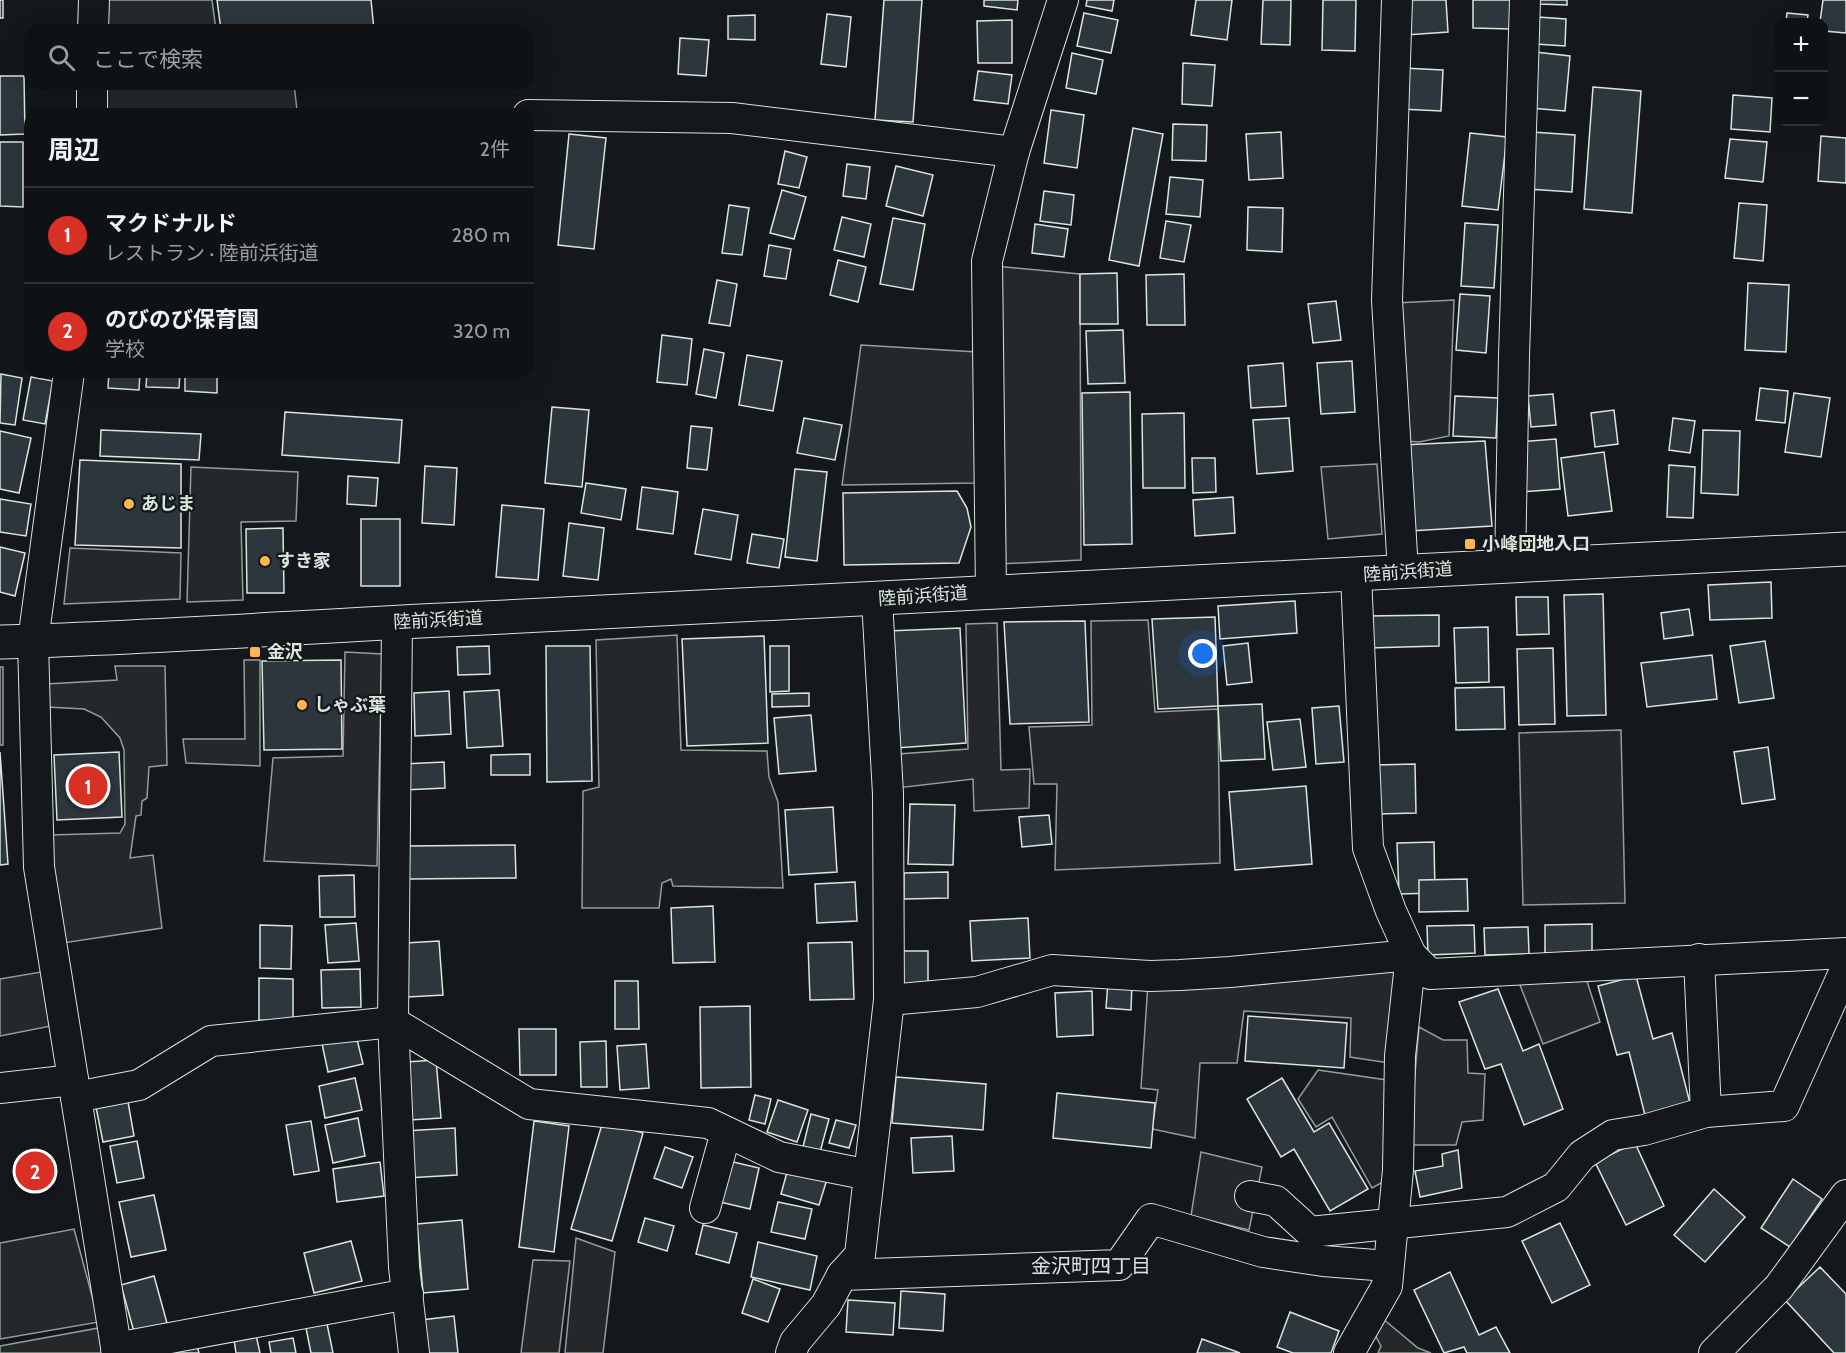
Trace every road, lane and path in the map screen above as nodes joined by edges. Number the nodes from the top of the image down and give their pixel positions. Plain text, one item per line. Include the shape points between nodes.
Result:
1 (1063, 0) edge
2 (1397, 0) edge
3 (1525, 0) edge
4 (92, 90) edge
5 (92, 108) edge
6 (534, 115) edge
7 (1014, 152) junction
8 (68, 378) edge
9 (1846, 549) edge
10 (1510, 565) junction
11 (1402, 572) junction
12 (1356, 575) junction
13 (991, 592) junction
14 (877, 600) junction
15 (397, 622) junction
16 (33, 641) junction
17 (0, 642) edge
18 (1846, 953) edge
19 (1411, 955) junction
20 (1699, 959) junction
21 (1846, 968) edge
22 (888, 1000) junction
23 (393, 1022) junction
24 (0, 1088) edge
25 (74, 1088) junction
26 (1706, 1112) junction
27 (726, 1132) junction
28 (869, 1175) junction
29 (1846, 1195) edge
30 (1250, 1196) dead end
31 (703, 1208) dead end
32 (1393, 1224) junction
33 (1388, 1266) junction
34 (842, 1275) junction
35 (408, 1294) junction
36 (117, 1351) edge
37 (414, 1353) edge
38 (791, 1353) edge
39 (1349, 1353) edge
40 (1714, 1353) edge

1 - 7 street
2 - 11 street via 1387,300
3 - 10 street
4 - 5 street
6 - 7 street via 732,118
7 - 13 street via 987,261
8 - 16 street
9 - 10 highway, 陸前浜街道
10 - 11 highway, 陸前浜街道
11 - 12 highway, 陸前浜街道
12 - 13 highway, 陸前浜街道
12 - 19 street via 1368,848
13 - 14 highway, 陸前浜街道
14 - 15 highway, 陸前浜街道
14 - 22 street via 888,794
15 - 16 highway, 陸前浜街道
15 - 23 street
16 - 17 highway, 陸前浜街道
16 - 25 street via 39,867
18 - 20 street
19 - 20 street via 1430,974
19 - 22 street via 1150,976 1052,970 977,992
19 - 32 street via 1400,1056
20 - 26 street
21 - 26 street via 1784,1106
22 - 28 street
23 - 25 street via 211,1041 139,1085
23 - 27 street via 529,1104 708,1123
23 - 35 street
24 - 25 street
25 - 36 street
26 - 32 street via 1613,1135 1582,1155 1556,1187 1507,1212
27 - 28 street via 779,1157
27 - 31 street
28 - 34 street via 860,1255
29 - 40 street via 1779,1287
30 - 32 street via 1276,1202 1310,1232
32 - 33 street
33 - 34 street via 1323,1262 1263,1252 1151,1219 1119,1265
33 - 39 street via 1387,1286
34 - 38 street via 826,1305 795,1342
35 - 36 street
35 - 37 street

